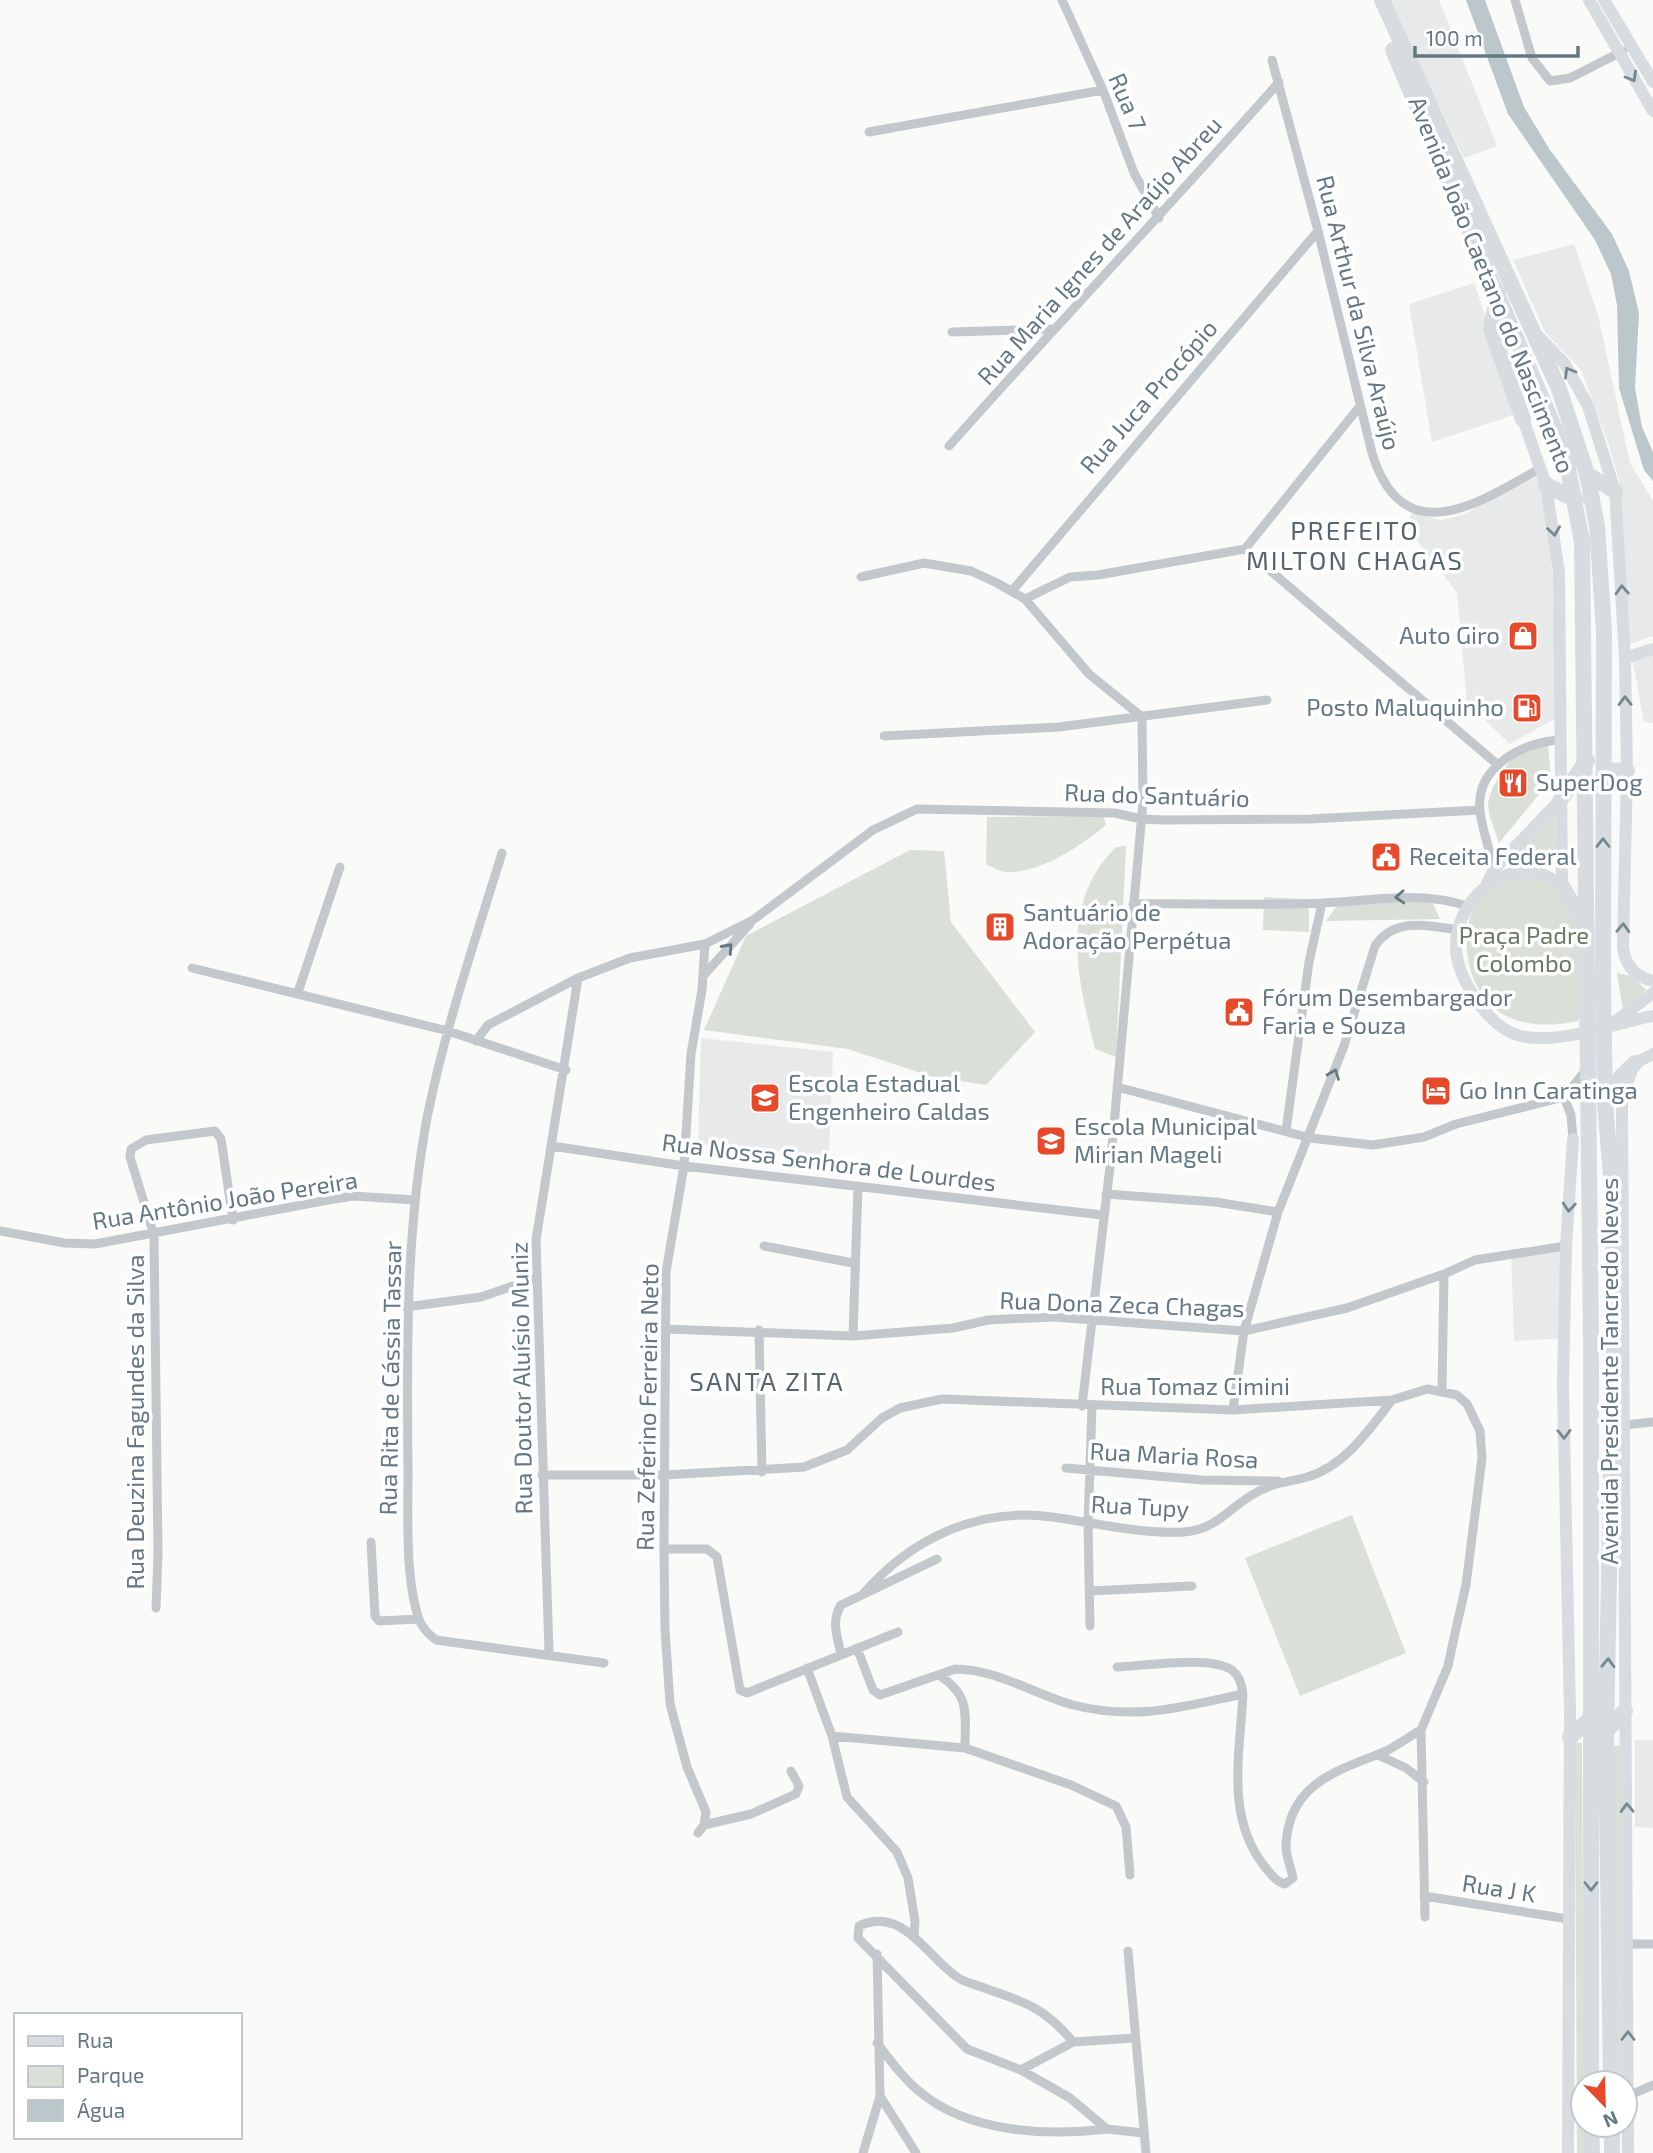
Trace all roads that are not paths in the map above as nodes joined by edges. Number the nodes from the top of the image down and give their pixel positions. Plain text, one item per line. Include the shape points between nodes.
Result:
1 (1062, 0) edge
2 (1371, 0) edge
3 (1382, 0) edge
4 (1515, 0) edge
5 (1589, 0) edge
6 (1604, 0) edge
7 (1631, 47) junction
8 (1619, 54) junction
9 (1272, 60) dead end
10 (1279, 82) junction
11 (1653, 82) edge
12 (1103, 90) junction
13 (1653, 111) edge
14 (869, 132) dead end
15 (1159, 218) junction
16 (1318, 231) junction
17 (1498, 293) junction
18 (1053, 329) junction
19 (952, 332) dead end
20 (1535, 333) junction
21 (1559, 389) junction
22 (1541, 398) junction
23 (1360, 406) junction
24 (1523, 419) junction
25 (949, 446) dead end
26 (1541, 468) junction
27 (1587, 474) junction
28 (1546, 485) junction
29 (1615, 491) junction
30 (1576, 500) junction
31 (1245, 549) junction
32 (861, 577) dead end
33 (1012, 591) junction
34 (1025, 599) junction
35 (1653, 649) edge
36 (1603, 658) joint
37 (1625, 659) junction
38 (1584, 661) joint
39 (1268, 700) dead end
40 (1142, 717) junction
41 (884, 736) dead end
42 (1560, 740) junction
43 (1587, 760) junction
44 (1498, 765) junction
45 (1604, 770) junction
46 (1627, 771) junction
47 (1561, 799) junction
48 (1480, 810) junction
49 (1141, 819) junction
50 (502, 853) dead end
51 (340, 867) dead end
52 (1494, 869) junction
53 (1486, 886) junction
54 (1562, 886) junction
55 (1322, 903) junction
56 (1133, 904) junction
57 (1467, 906) junction
58 (753, 920) junction
59 (1458, 930) junction
60 (1589, 932) junction
61 (705, 944) junction
62 (192, 968) dead end
63 (703, 976) junction
64 (578, 978) junction
65 (1595, 988) junction
66 (298, 992) junction
67 (1653, 993) edge
68 (1653, 1016) edge
69 (1613, 1023) junction
70 (447, 1031) junction
71 (476, 1041) junction
72 (1653, 1054) edge
73 (1635, 1063) junction
74 (1588, 1066) junction
75 (566, 1070) junction
76 (1117, 1087) junction
77 (1564, 1097) junction
78 (1605, 1103) junction
79 (1588, 1124) junction
80 (1286, 1131) junction
81 (1310, 1138) junction
82 (1573, 1139) junction
83 (552, 1146) junction
84 (684, 1166) junction
85 (859, 1186) junction
86 (1106, 1194) junction
87 (415, 1200) junction
88 (1278, 1212) junction
89 (1102, 1215) junction
90 (233, 1220) junction
91 (0, 1231) edge
92 (153, 1235) junction
93 (764, 1246) dead end
94 (1566, 1246) junction
95 (853, 1263) junction
96 (1444, 1274) junction
97 (536, 1278) junction
98 (406, 1307) junction
99 (1092, 1320) junction
100 (666, 1329) junction
101 (759, 1330) junction
102 (1244, 1331) junction
103 (853, 1336) junction
104 (1442, 1390) junction
105 (1392, 1400) junction
106 (1082, 1406) junction
107 (1092, 1407) junction
108 (1233, 1410) junction
109 (1653, 1422) edge
110 (1624, 1425) junction
111 (1066, 1468) dead end
112 (1091, 1471) junction
113 (762, 1472) junction
114 (542, 1475) junction
115 (665, 1475) junction
116 (1280, 1481) junction
117 (1088, 1524) junction
118 (371, 1542) dead end
119 (664, 1549) junction
120 (937, 1559) dead end
121 (1192, 1586) dead end
122 (1090, 1591) junction
123 (864, 1593) junction
124 (156, 1608) dead end
125 (419, 1619) junction
126 (1090, 1626) dead end
127 (898, 1632) dead end
128 (857, 1648) junction
129 (549, 1653) junction
130 (841, 1654) junction
131 (604, 1663) dead end
132 (1117, 1667) dead end
133 (807, 1668) junction
134 (939, 1675) junction
135 (1243, 1694) junction
136 (1625, 1711) junction
137 (1590, 1719) junction
138 (1421, 1730) junction
139 (1606, 1731) junction
140 (832, 1737) junction
141 (1570, 1737) junction
142 (965, 1748) junction
143 (1378, 1755) junction
144 (791, 1771) dead end
145 (1424, 1782) junction
146 (1130, 1875) dead end
147 (1424, 1896) junction
148 (1425, 1917) dead end
149 (1568, 1919) junction
150 (914, 1937) junction
151 (1628, 1944) junction
152 (1653, 1944) edge
153 (1128, 1951) dead end
154 (877, 1954) junction
155 (1135, 2038) junction
156 (1073, 2042) junction
157 (877, 2043) junction
158 (1591, 2069) edge
159 (1611, 2069) edge
160 (1628, 2069) edge
161 (1021, 2070) junction
162 (880, 2096) junction
163 (1107, 2129) junction
164 (1143, 2133) junction
165 (863, 2153) edge
166 (916, 2153) edge
167 (1146, 2153) edge
168 (1568, 2153) edge

1 - 12 street, Rua 7
2 - 17 highway, Avenida João Caetano do Nascimento
3 - 20 highway, Avenida João Caetano do Nascimento
4 - 8 street via 1532,58 1550,81 1570,78
5 - 8 main road
6 - 7 main road
7 - 8 street
7 - 11 main road
8 -> 13 main road
9 - 10 street, Rua Arthur da Silva Araújo
10 - 15 street, Rua Maria Ignes de Araújo Abreu
10 - 16 street, Rua Arthur da Silva Araújo
12 - 14 street
12 - 15 street, Rua 7 via 1135,173
15 - 18 street, Rua Maria Ignes de Araújo Abreu
16 - 23 street, Rua Arthur da Silva Araújo
16 - 33 street, Rua Juca Procópio
17 - 22 highway, Avenida João Caetano do Nascimento
17 - 24 highway via 1490,329
18 - 19 street
18 - 25 street, Rua Maria Ignes de Araújo Abreu
20 - 21 highway, Avenida João Caetano do Nascimento
29 -> 20 main road, Avenida João Caetano do Nascimento via 1588,406 1565,364
21 - 22 highway
21 - 27 highway, Avenida João Caetano do Nascimento
22 - 24 highway via 1531,404
22 - 30 highway, Avenida João Caetano do Nascimento via 1565,453
23 - 26 street, Rua Arthur da Silva Araújo via 1378,473 1390,492 1418,510 1436,514 1469,507
23 - 31 street
24 - 26 main road, Avenida João Caetano do Nascimento
26 - 28 main road, Avenida João Caetano do Nascimento
27 - 29 highway
27 - 36 highway, Avenida João Caetano do Nascimento via 1601,565
28 - 30 highway
28 -> 42 main road, Avenida João Caetano do Nascimento via 1559,573
37 -> 29 main road, Avenida João Caetano do Nascimento
30 - 38 highway, Avenida João Caetano do Nascimento via 1584,560
31 - 34 street via 1070,577
31 - 44 street
32 - 33 street via 924,563 971,572
33 - 34 street
34 - 40 street via 1089,674
35 - 37 main road
36 - 45 highway, Avenida Presidente Tancredo Neves
46 -> 37 main road
38 - 43 highway, Avenida Presidente Tancredo Neves
39 - 40 street
40 - 41 street via 1059,727
40 - 49 street
42 - 44 street via 1527,745
42 - 47 main road
43 - 47 highway
43 - 60 highway, Avenida Presidente Tancredo Neves
44 - 48 street via 1484,788
45 - 46 highway
65 -> 45 highway, Avenida Presidente Tancredo Neves
67 -> 46 main road via 1630,967 1623,947
47 - 52 main road
47 - 54 main road
48 - 49 street, Rua do Santuário via 1310,819
48 - 52 street
49 - 56 street
49 - 58 street, Rua do Santuário via 1115,813 917,809 873,830
50 - 70 street, Rua Rita de Cássia Tassar
51 - 66 street
52 - 53 main road
53 - 54 main road via 1526,872 1541,873
53 - 57 main road
54 - 60 highway
55 - 56 street
57 -> 55 street via 1440,897 1405,896
55 - 80 street via 1309,962
56 - 76 street
57 - 59 main road
58 - 61 street
63 -> 58 street
59 - 69 main road via 1457,959 1490,1019 1519,1036 1558,1036
81 -> 59 street via 1382,935 1403,926
60 - 65 highway, Avenida Presidente Tancredo Neves
61 - 63 street, Rua Zeferino Ferreira Neto
61 - 64 street via 630,958
62 - 66 street
63 - 84 street, Rua Zeferino Ferreira Neto via 691,1054
64 - 71 street via 488,1025
64 - 75 street, Rua Doutor Aluísio Muniz
65 - 74 highway, Avenida Presidente Tancredo Neves
65 - 78 highway, Avenida Presidente Tancredo Neves via 1604,1041
66 - 70 street
67 - 69 main road
68 - 69 main road
70 - 71 street
70 - 87 street, Rua Rita de Cássia Tassar
71 - 75 street
72 - 73 main road
73 - 78 highway
73 - 110 main road, Avenida Presidente Tancredo Neves via 1622,1095
74 - 77 street
74 - 79 highway, Avenida Presidente Tancredo Neves
75 - 83 street, Rua Doutor Aluísio Muniz
76 - 80 street
76 - 86 street
77 - 81 street via 1424,1137 1373,1145
77 - 82 street
139 -> 78 highway, Avenida Presidente Tancredo Neves via 1614,1318 1613,1199
79 - 82 highway
79 - 137 highway, Avenida Presidente Tancredo Neves
80 - 81 street
81 - 88 street
82 -> 94 main road, Avenida Presidente Tancredo Neves
83 - 84 street, Rua Nossa Senhora de Lourdes
83 - 97 street, Rua Doutor Aluísio Muniz via 536,1240
84 - 85 street, Rua Nossa Senhora de Lourdes
84 - 100 street, Rua Zeferino Ferreira Neto via 666,1272
85 - 89 street, Rua Nossa Senhora de Lourdes
85 - 95 street
86 - 88 street
86 - 89 street
87 - 90 street, Rua Antônio João Pereira via 354,1196
87 - 98 street, Rua Rita de Cássia Tassar
88 - 102 street
89 - 99 street
90 - 92 street, Rua Antônio João Pereira
90 - 92 street, Rua Deuzina Fagundes da Silva via 218,1133 205,1130 146,1140 131,1149 130,1157
91 - 92 street, Rua Antônio João Pereira via 80,1244
92 - 124 street, Rua Deuzina Fagundes da Silva
93 - 95 street
94 - 96 street, Rua Dona Zeca Chagas via 1475,1260
94 -> 141 main road, Avenida Presidente Tancredo Neves via 1563,1384
95 - 103 street
96 - 102 street, Rua Dona Zeca Chagas via 1347,1308
96 - 104 street
97 - 98 street via 481,1297
97 - 114 street, Rua Doutor Aluísio Muniz
98 - 125 street, Rua Rita de Cássia Tassar via 409,1539
99 - 102 street, Rua Dona Zeca Chagas
99 - 103 street, Rua Dona Zeca Chagas via 988,1320 953,1328
99 - 106 street
100 - 101 street, Rua Dona Zeca Chagas
100 - 115 street, Rua Zeferino Ferreira Neto
101 - 103 street, Rua Dona Zeca Chagas
101 - 113 street
102 - 108 street
104 - 105 street, Rua Tomaz Cimini via 1427,1389
104 - 138 street via 1457,1395 1475,1416 1482,1458 1466,1585 1448,1666
105 - 108 street, Rua Tomaz Cimini
105 - 116 street, Rua Tupy via 1342,1457 1307,1477
106 - 107 street, Rua Tomaz Cimini
106 - 113 street, Rua Tomaz Cimini via 965,1399 919,1403 882,1418 847,1450 804,1467
107 - 108 street, Rua Tomaz Cimini
107 - 112 street
109 - 110 street
110 - 136 main road, Avenida Presidente Tancredo Neves
111 - 112 street, Rua Maria Rosa
112 - 116 street, Rua Maria Rosa
112 - 117 street
113 - 115 street
114 - 115 street
114 - 129 street, Rua Doutor Aluísio Muniz
115 - 119 street, Rua Zeferino Ferreira Neto
116 - 117 street, Rua Tupy via 1203,1529 1151,1532
117 - 122 street
117 - 123 street, Rua Tupy via 1050,1517 1000,1517 967,1524 897,1558
118 - 125 street via 375,1616 387,1622
119 - 133 street via 707,1549 717,1557 740,1690 756,1692
119 - 144 street, Rua Zeferino Ferreira Neto via 670,1704 687,1767 706,1812 701,1829 796,1794 799,1786
120 - 123 street
121 - 122 street
122 - 126 street
123 - 130 street via 841,1605 835,1615
125 - 129 street via 425,1632 436,1640
127 - 128 street
128 - 130 street
128 - 134 street via 873,1690 880,1695
129 - 131 street
130 - 133 street
132 - 135 street via 1223,1666 1238,1676
133 - 140 street
134 - 135 street via 955,1669 974,1671 1107,1712 1176,1710
134 - 142 street via 960,1691 965,1707
135 - 143 street via 1239,1816 1250,1847 1281,1884 1293,1878 1286,1845 1306,1792 1335,1770
136 - 139 highway
151 -> 136 main road, Avenida Presidente Tancredo Neves
137 - 141 highway
137 -> 158 highway, Avenida Presidente Tancredo Neves
138 - 143 street
138 - 145 street
139 - 159 highway, Avenida Presidente Tancredo Neves
140 - 142 street
140 - 150 street via 847,1797 876,1826 902,1865 912,1899
141 - 149 main road, Avenida Presidente Tancredo Neves
142 - 146 street via 1116,1806 1126,1827
143 - 145 street
145 - 147 street
147 - 148 street
147 - 149 street, Rua J K
149 - 168 main road, Avenida Presidente Tancredo Neves
150 - 154 street via 886,1920 859,1926 858,1938
150 - 156 street via 958,1979 1027,2002 1044,2012
151 - 152 street
160 -> 151 main road, Avenida Presidente Tancredo Neves
153 - 155 street
154 - 157 street
154 - 161 street via 967,2049
155 - 156 street
155 - 164 street
156 - 161 street
157 - 162 street
157 - 163 street via 921,2093 969,2118 1039,2133
161 - 163 street via 1070,2098
162 - 165 street
162 - 166 street
163 - 164 street
164 - 167 street

